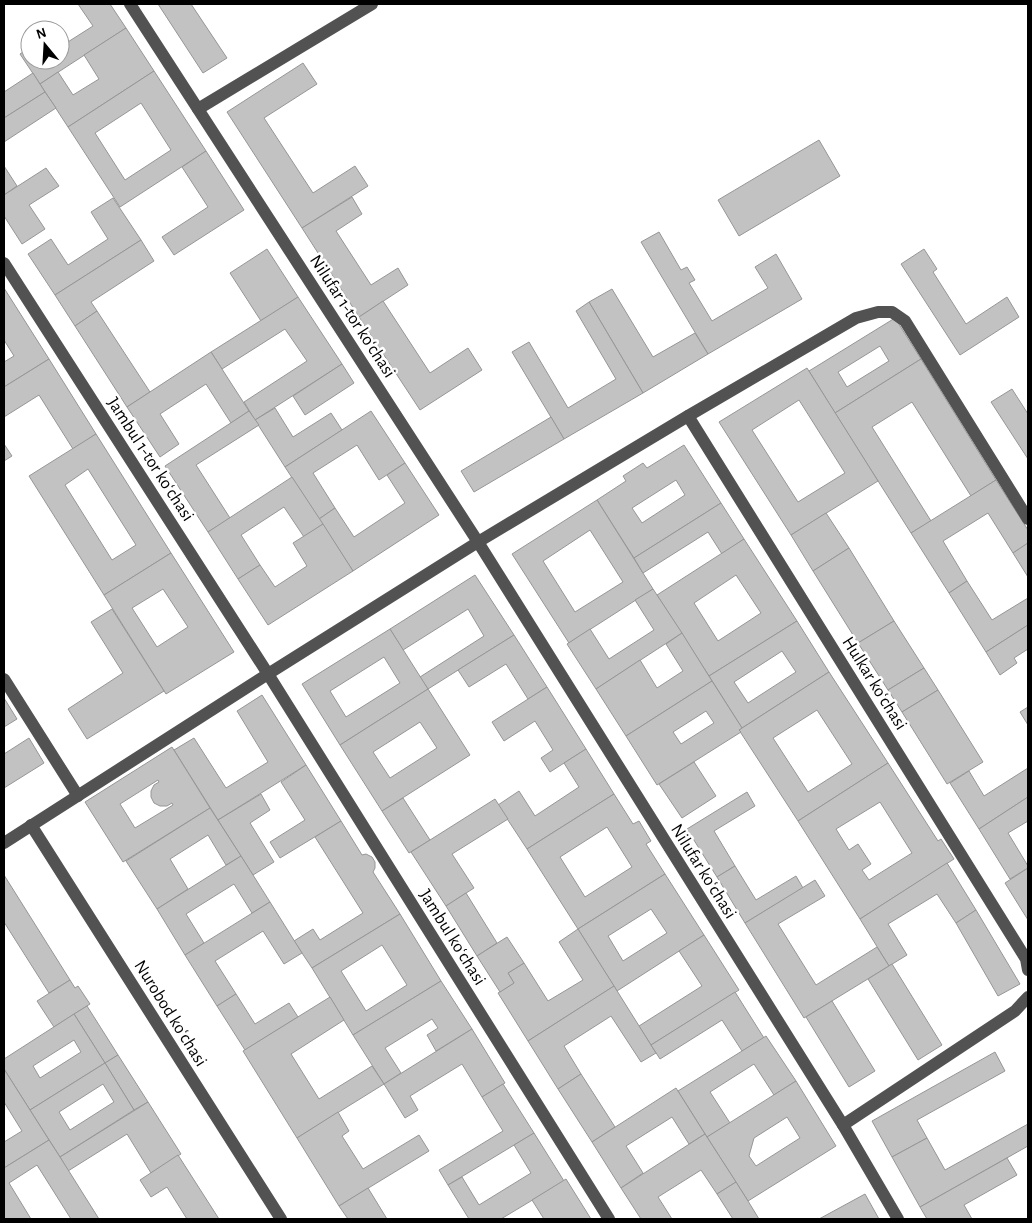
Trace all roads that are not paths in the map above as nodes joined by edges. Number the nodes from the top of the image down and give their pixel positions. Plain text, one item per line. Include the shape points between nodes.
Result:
1 (130, 4) edge
2 (372, 4) edge
3 (198, 109) junction
4 (4, 263) edge
5 (688, 416) junction
6 (1028, 519) edge
7 (478, 542) junction
8 (268, 674) junction
9 (4, 679) edge
10 (78, 796) junction
11 (31, 825) junction
12 (4, 843) edge
13 (1028, 970) edge
14 (1028, 997) edge
15 (843, 1125) junction
16 (281, 1219) edge
17 (608, 1219) edge
18 (898, 1219) edge

1 - 3 street, Nilufar 1-tor koʻchasi
2 - 3 street
3 - 7 street, Nilufar 1-tor koʻchasi
4 - 8 street, Jambul 1-tor koʻchasi
5 - 6 street via 856,318 892,312 905,321
5 - 7 street
5 - 13 street, Hulkar koʻchasi via 1026,959
7 - 8 street
7 - 15 street, Nilufar koʻchasi
8 - 10 street
8 - 17 street, Jambul koʻchasi
9 - 10 street
10 - 11 street
11 - 12 street
11 - 16 street, Nurobod koʻchasi
14 - 15 street via 1015,1011
15 - 18 street, Nilufar koʻchasi

